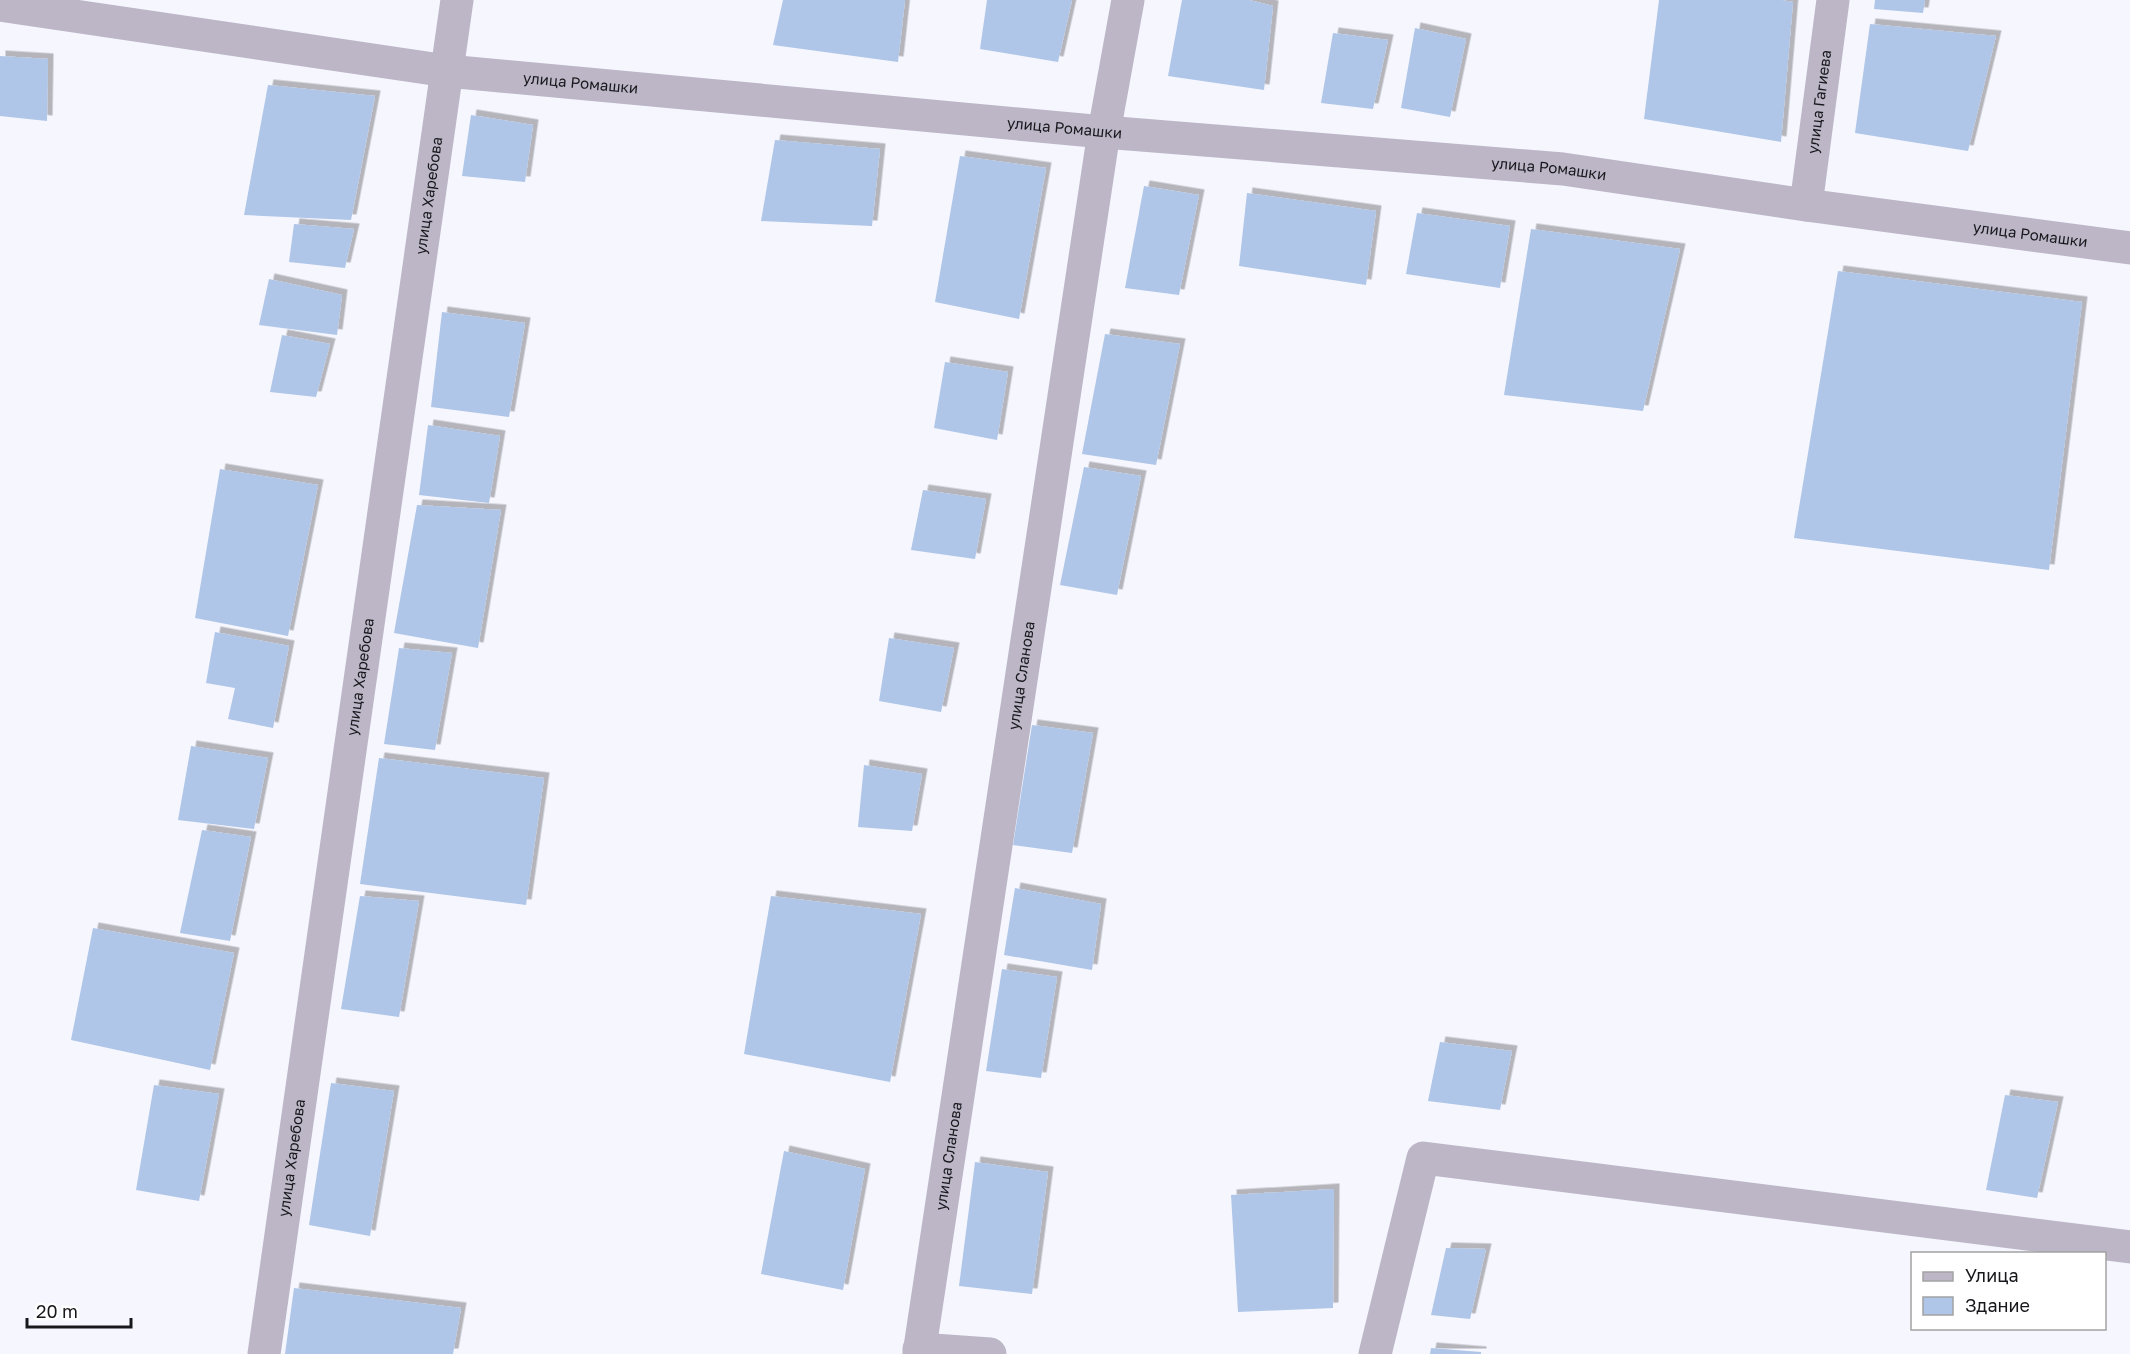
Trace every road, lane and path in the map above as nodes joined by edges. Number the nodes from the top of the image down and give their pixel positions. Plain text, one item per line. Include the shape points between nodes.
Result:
1 (457, 0) edge
2 (1128, 0) edge
3 (1833, 0) edge
4 (0, 5) edge
5 (447, 71) junction
6 (1104, 132) junction
7 (1806, 205) junction
8 (2130, 248) edge
9 (2130, 1247) edge
10 (919, 1352) edge
11 (264, 1354) edge
12 (990, 1354) edge
13 (1375, 1354) edge

1 - 5 street, улица Харебова
2 - 6 street, улица Сланова
3 - 7 street, улица Гагиева
4 - 5 street, улица Ромашки
5 - 6 street, улица Ромашки
5 - 11 street, улица Харебова
6 - 7 street, улица Ромашки via 1563,169
6 - 10 street, улица Сланова
7 - 8 street, улица Ромашки
9 - 13 street via 1423,1158
10 - 12 street

